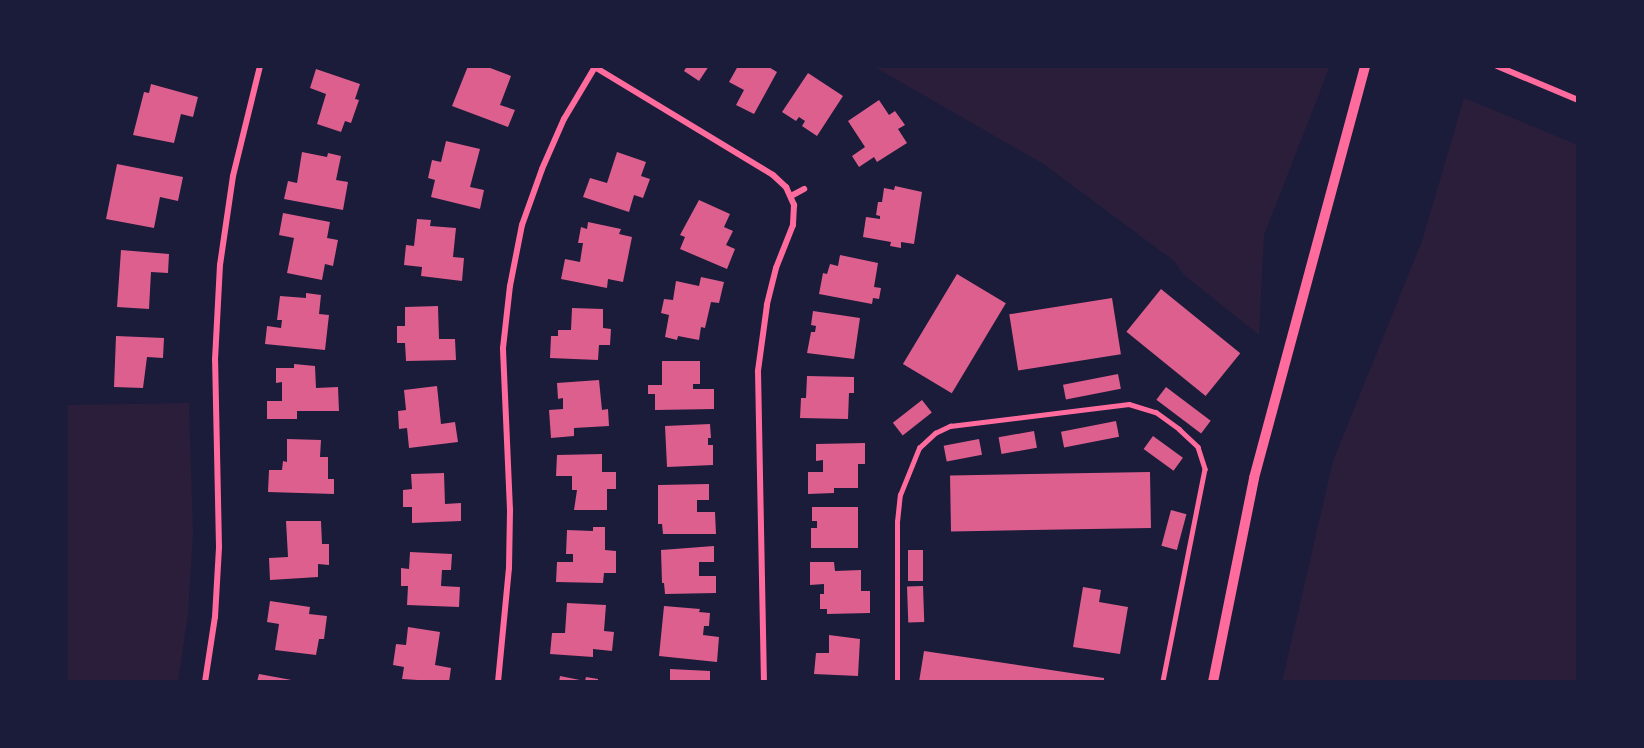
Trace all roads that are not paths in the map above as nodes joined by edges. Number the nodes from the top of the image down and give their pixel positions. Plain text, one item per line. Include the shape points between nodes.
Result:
1 (260, 66) edge
2 (594, 66) edge
3 (1365, 66) edge
4 (1497, 66) edge
5 (1578, 100) edge
6 (804, 189) dead end
7 (791, 196) junction
8 (206, 682) edge
9 (498, 682) edge
10 (764, 682) edge
11 (897, 682) edge
12 (1163, 682) edge
13 (1213, 682) edge

1 - 8 street via 233,176 220,265 215,360 219,547
2 - 7 street via 773,175
2 - 9 street via 542,169 522,225 510,286 503,348 510,540
3 - 13 street via 1254,478
4 - 5 street
6 - 7 street
7 - 10 street via 794,225 771,285 758,371
11 - 12 lane via 897,522 900,495 919,448 950,426 1129,404 1156,412 1179,429 1198,447 1205,470

